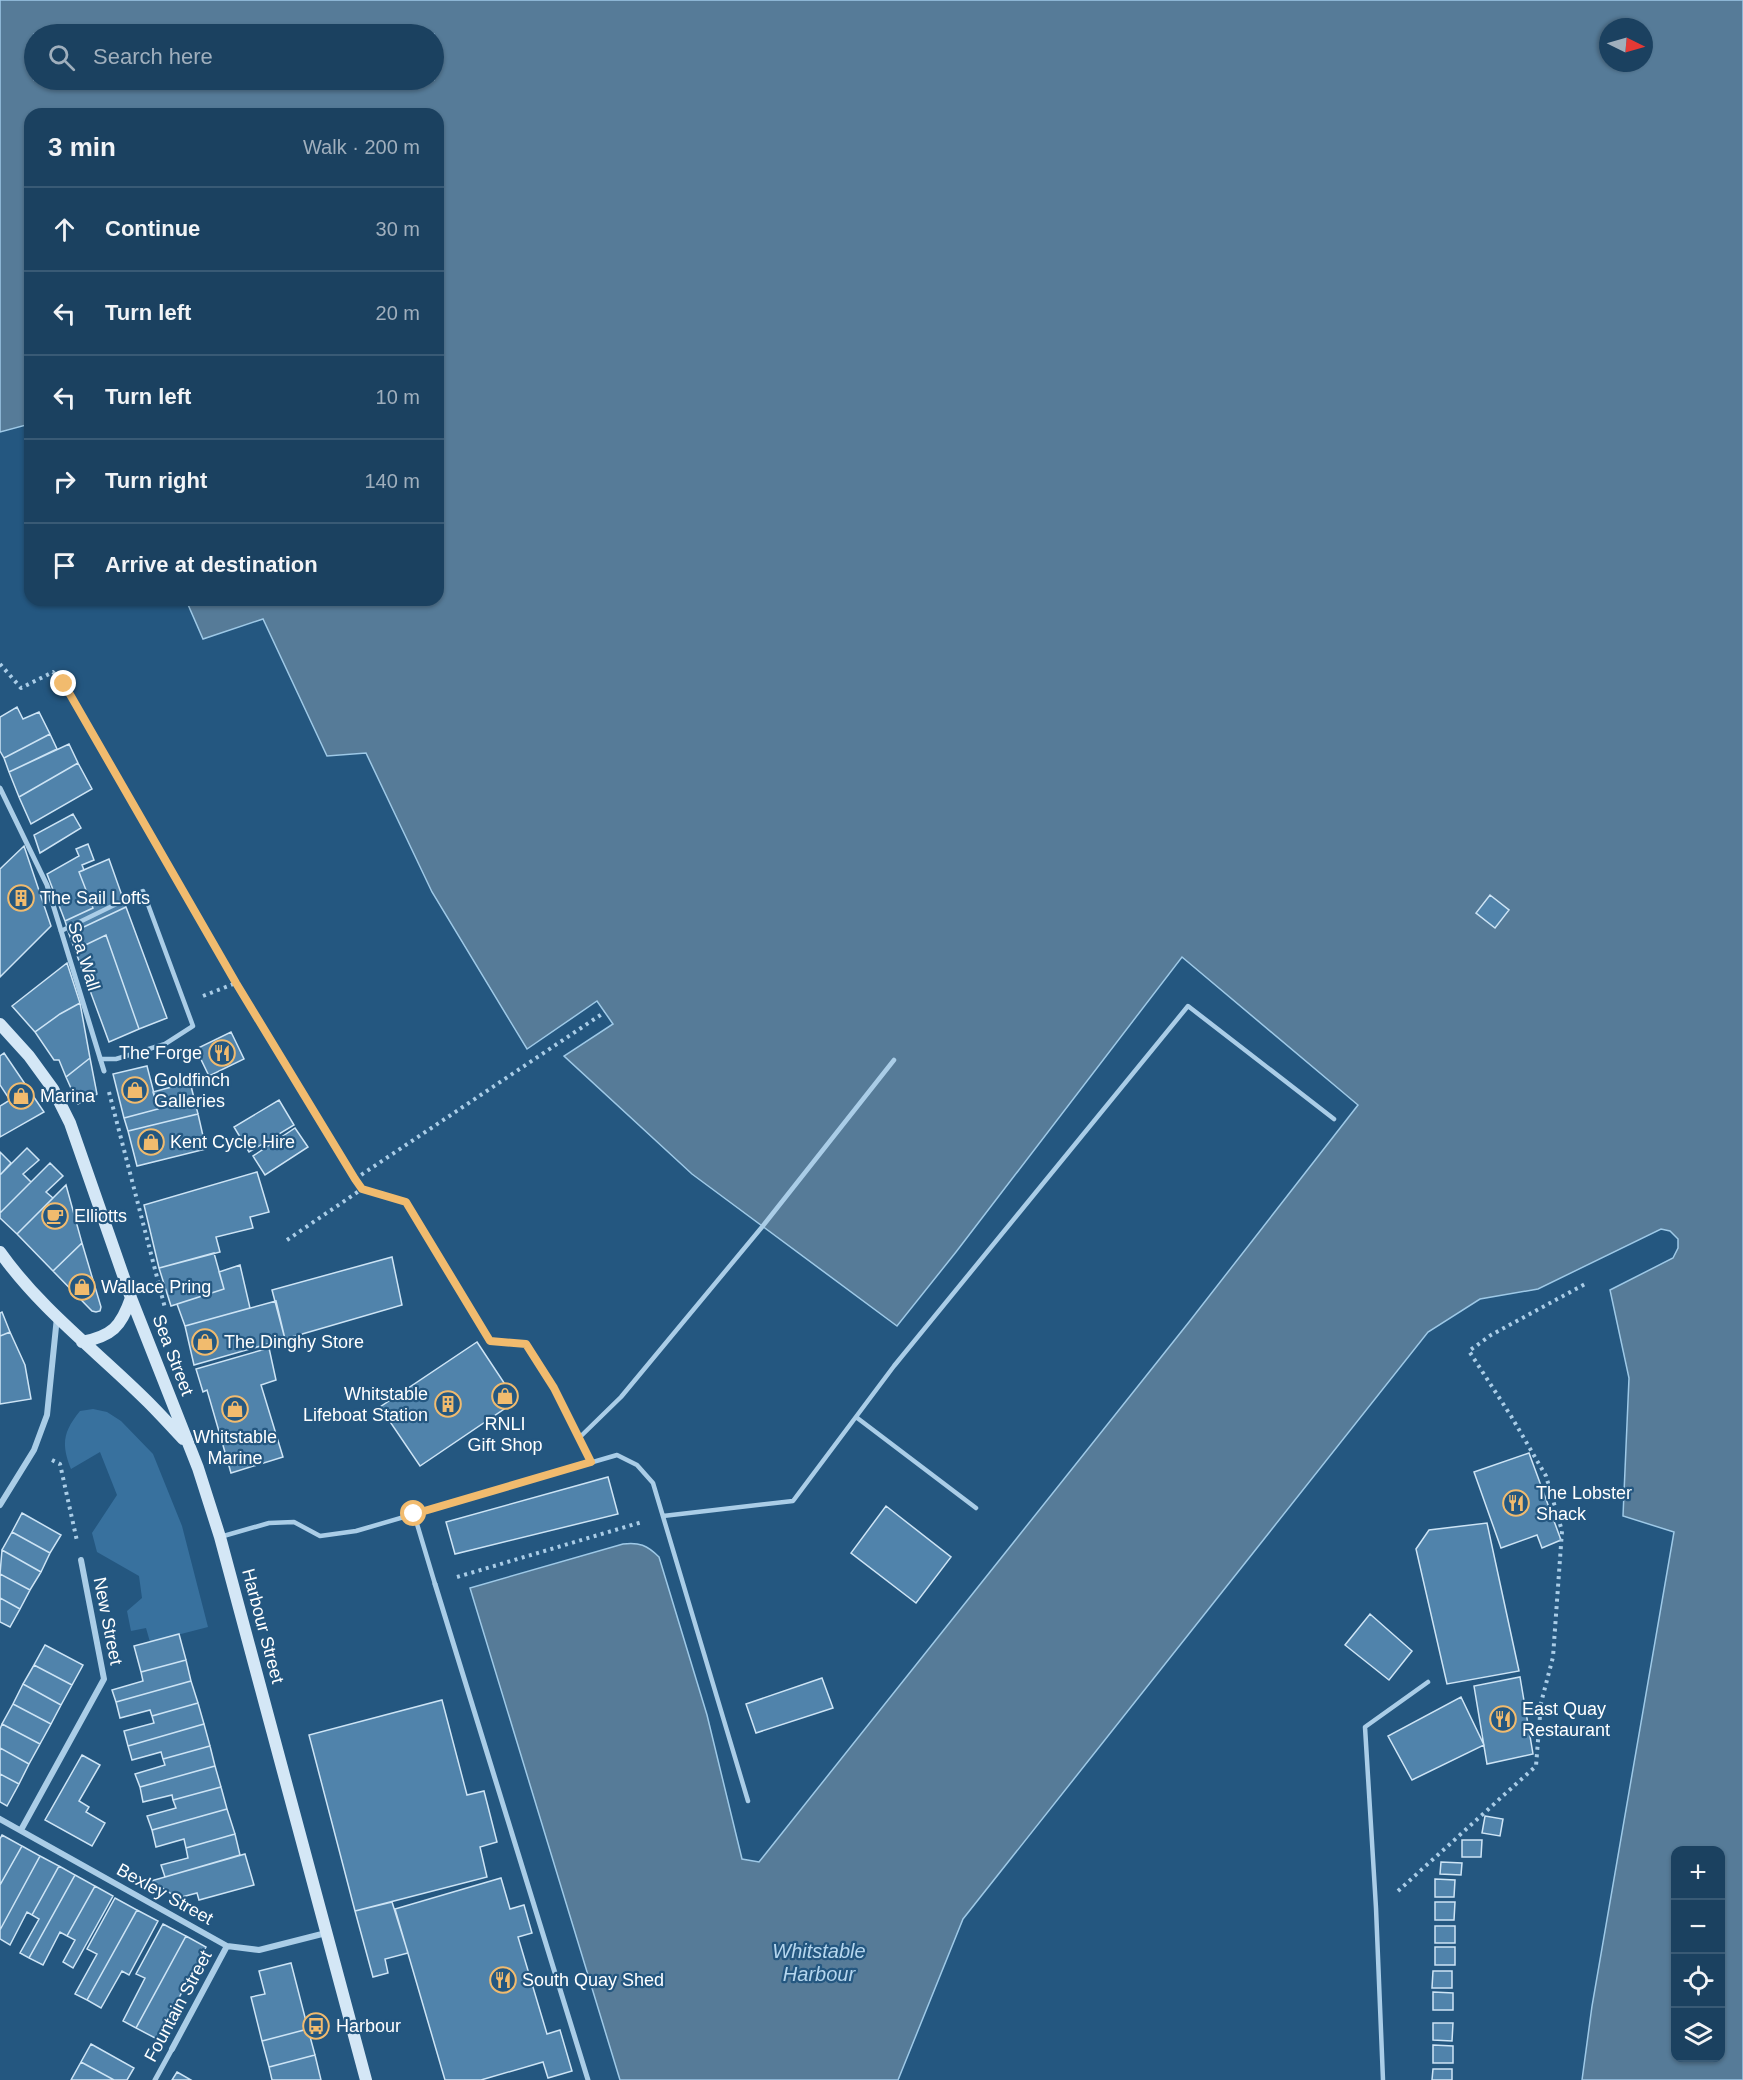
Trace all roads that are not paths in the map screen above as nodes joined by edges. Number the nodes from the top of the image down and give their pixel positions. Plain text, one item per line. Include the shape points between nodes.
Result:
1 (0, 788) edge
2 (61, 931) junction
3 (0, 1024) edge
4 (100, 1059) junction
5 (894, 1060) dead end
6 (104, 1071) road end
7 (1334, 1119) dead end
8 (0, 1252) edge
9 (131, 1298) junction
10 (57, 1316) junction
11 (82, 1342) junction
12 (554, 1388) road end
13 (856, 1417) junction
14 (579, 1438) junction
15 (188, 1444) junction
16 (591, 1462) junction
17 (0, 1505) edge
18 (976, 1508) dead end
19 (414, 1514) junction
20 (663, 1516) junction
21 (220, 1537) junction
22 (81, 1560) road end
23 (435, 1584) joint
24 (1428, 1682) dead end
25 (748, 1801) dead end
26 (0, 1819) edge
27 (21, 1830) junction
28 (326, 1933) junction
29 (227, 1946) junction
30 (172, 2049) joint
31 (155, 2080) edge
32 (366, 2080) edge
33 (588, 2080) edge
34 (1383, 2080) edge

1 - 2 street, Sea Wall via 47,885
2 - 4 street, Sea Wall
2 - 4 lane via 143,891 194,1026 165,1044 116,1059
3 - 9 main road, Sea Street via 53,1089 70,1123
4 - 6 street, Sea Wall
5 - 14 lane via 621,1397
7 - 13 lane via 1188,1006
8 - 10 main road, Harbour Street
9 - 11 main road via 125,1316 110,1333
9 - 15 main road, Sea Street
10 - 11 main road, Harbour Street
10 - 17 street via 47,1414 34,1450
11 - 15 main road, Harbour Street via 148,1401
12 - 14 lane
13 - 18 lane
13 - 20 lane via 793,1501
14 - 16 lane
15 - 21 main road, Harbour Street
16 - 19 lane
16 - 20 lane via 617,1455 638,1465 653,1483
19 - 21 lane via 357,1531 320,1536 294,1522 269,1523
19 - 23 lane
20 - 25 lane
21 - 28 main road, Harbour Street
22 - 27 street, New Street via 104,1679
23 - 33 street
24 - 34 lane via 1365,1727
26 - 27 street, Bexley Street
27 - 29 street, Bexley Street
28 - 29 street, Bexley Street via 259,1950
28 - 32 main road, Harbour Street
29 - 30 street, Fountain Street
30 - 31 street, Fountain Street

